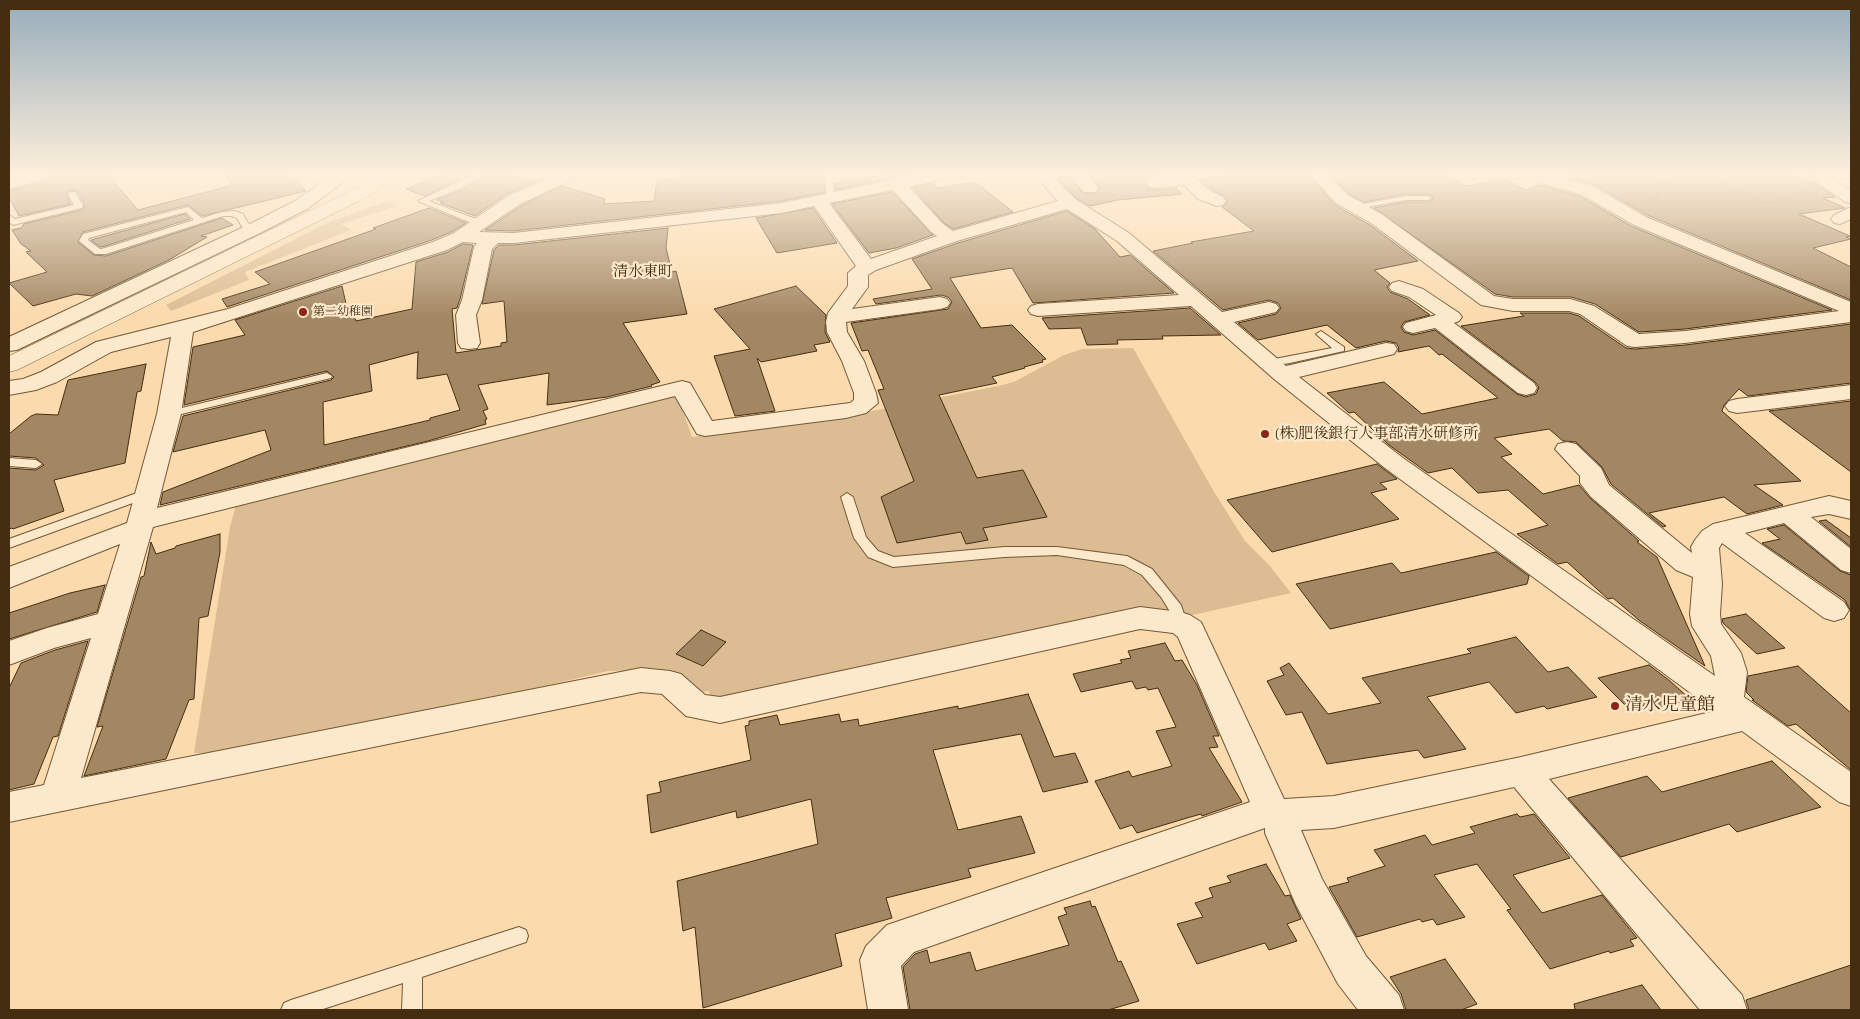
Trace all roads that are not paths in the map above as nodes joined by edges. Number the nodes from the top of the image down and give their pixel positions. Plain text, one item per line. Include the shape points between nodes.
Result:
1 (482, 222) edge
2 (137, 223) edge
3 (195, 223) edge
4 (243, 223) edge
5 (267, 223) edge
6 (301, 223) edge
7 (652, 223) edge
8 (839, 223) edge
9 (932, 223) edge
10 (1001, 223) edge
11 (1100, 223) edge
12 (1382, 223) edge
13 (1644, 223) edge
14 (254, 229) junction
15 (460, 237) junction
16 (951, 237) junction
17 (492, 239) junction
18 (869, 266) junction
19 (1399, 287) dead end
20 (1197, 300) junction
21 (1488, 301) junction
22 (940, 303) dead end
23 (1269, 308) dead end
24 (1851, 309) edge
25 (1038, 310) dead end
26 (1851, 316) edge
27 (837, 317) junction
28 (1219, 319) junction
29 (1446, 319) junction
30 (1413, 327) dead end
31 (183, 328) junction
32 (1321, 334) dead end
33 (469, 342) dead end
34 (9, 345) edge
35 (1386, 349) dead end
36 (9, 365) edge
37 (1275, 368) junction
38 (327, 376) dead end
39 (9, 388) edge
40 (1526, 388) dead end
41 (1851, 392) edge
42 (1737, 406) dead end
43 (168, 414) junction
44 (1567, 449) dead end
45 (9, 462) edge
46 (36, 464) dead end
47 (148, 493) junction
48 (848, 497) dead end
49 (1851, 510) edge
50 (1788, 512) junction
51 (140, 525) junction
52 (1722, 530) junction
53 (9, 544) edge
54 (1851, 564) edge
55 (1707, 572) junction
56 (9, 578) edge
57 (1834, 610) dead end
58 (112, 621) junction
59 (1180, 623) junction
60 (9, 653) edge
61 (1738, 709) junction
62 (1521, 771) junction
63 (1851, 791) edge
64 (58, 796) junction
65 (9, 806) edge
66 (1276, 813) junction
67 (518, 936) dead end
68 (413, 971) junction
69 (291, 1010) edge
70 (412, 1010) edge
71 (888, 1010) edge
72 (1384, 1010) edge
73 (1727, 1010) edge

1 - 15 street
2 - 3 lane via 86,236 83,241 98,252 106,251
4 - 14 lane
5 - 14 street
6 - 36 street
7 - 17 street
8 - 18 street via 863,262
9 - 16 street
10 - 16 street
11 - 20 street via 1123,237
12 - 21 street
13 - 24 street
14 - 34 street
15 - 17 street
15 - 31 street
16 - 18 street
17 - 33 street via 483,246 466,315
18 - 27 street via 858,273 858,287
19 - 29 street via 1416,293
20 - 25 street
20 - 28 street
21 - 26 street via 1513,305 1570,305 1587,310 1635,342
21 - 29 street
22 - 27 street
23 - 28 street
27 - 51 street via 837,332 865,393 866,403 858,408 705,429 682,388
28 - 37 street
29 - 30 street
29 - 40 street
31 - 39 street via 104,347 49,377
31 - 43 street
32 - 37 lane via 1340,349 1290,360
35 - 37 street
37 - 61 street via 1394,462
38 - 43 lane
41 - 42 street
43 - 47 street
44 - 55 street via 1592,474 1593,483 1600,491 1686,563
45 - 46 lane
47 - 51 street
47 - 53 lane
48 - 59 lane via 860,538 873,554 893,562 1004,552 1056,551 1127,561 1147,572 1166,594
49 - 50 street via 1829,505
50 - 52 street
50 - 54 street
51 - 56 street
51 - 58 street
52 - 55 street via 1705,547
52 - 57 street
55 - 61 street via 1707,626 1726,653
58 - 60 street
58 - 64 street
59 - 64 street via 1140,618 720,710 698,707 670,683 641,680
59 - 66 street via 1190,630
61 - 62 street
61 - 63 street
62 - 66 street via 1334,812
62 - 73 street
64 - 65 street
66 - 71 street via 900,938 880,960
66 - 72 street via 1309,892 1352,970
67 - 68 lane
68 - 69 lane
68 - 70 lane

